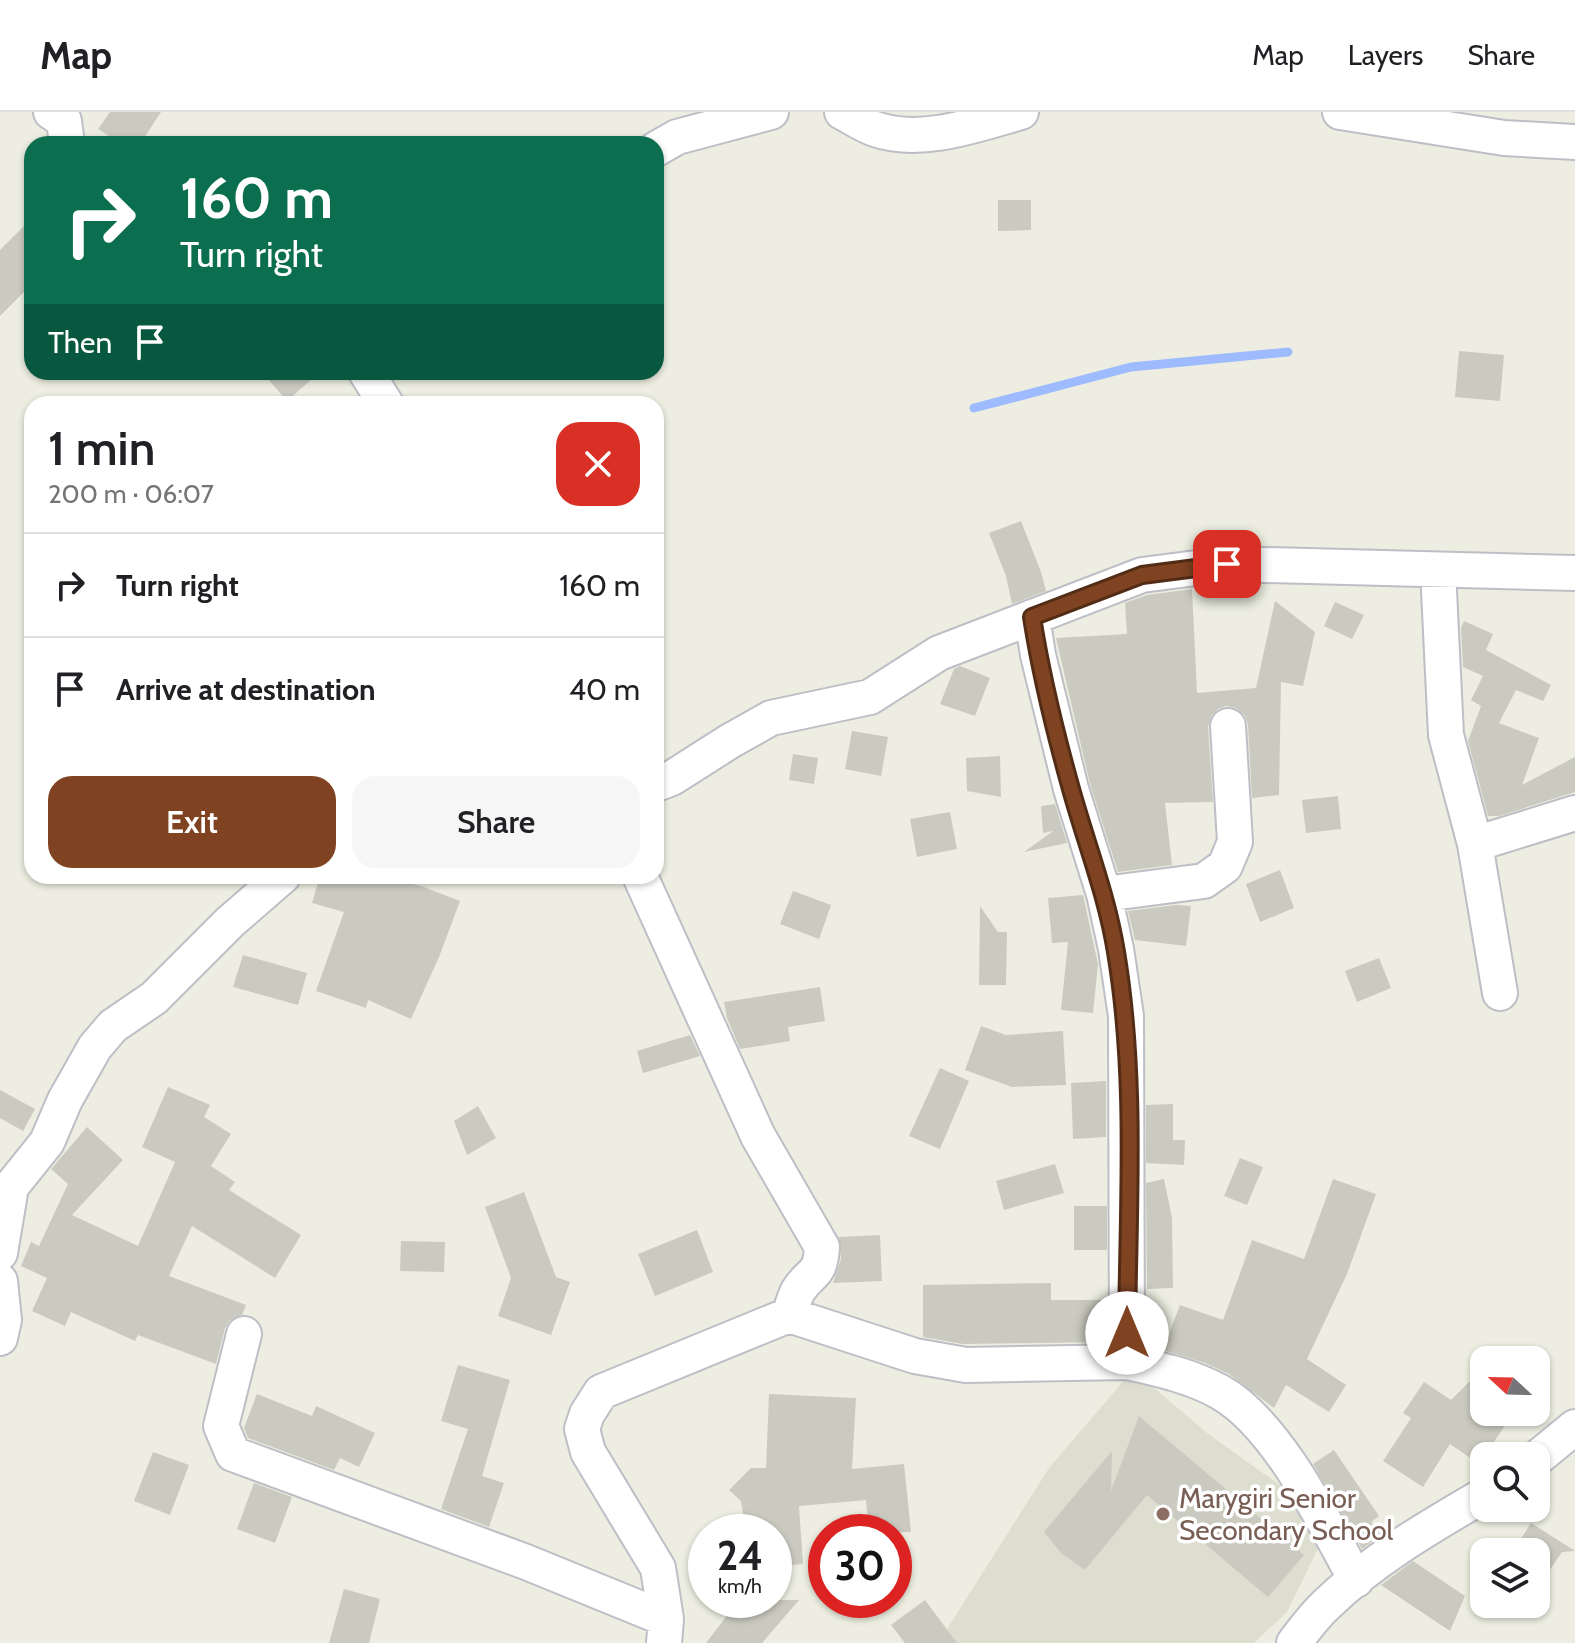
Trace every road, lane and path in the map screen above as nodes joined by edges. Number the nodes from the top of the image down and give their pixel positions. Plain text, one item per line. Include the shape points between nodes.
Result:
1 (51, 112) edge
2 (771, 112) edge
3 (842, 112) edge
4 (1021, 112) edge
5 (1340, 112) edge
6 (922, 124) edge
7 (66, 136) edge
8 (1575, 142) edge
9 (664, 144) edge
10 (1438, 570) junction
11 (1575, 573) edge
12 (1032, 617) junction
13 (1228, 726) dead end
14 (664, 781) edge
15 (1575, 813) edge
16 (1475, 844) junction
17 (274, 884) edge
18 (644, 884) edge
19 (1104, 894) junction
20 (1500, 993) dead end
21 (5, 1186) edge
22 (0, 1253) edge
23 (0, 1281) edge
24 (789, 1315) junction
25 (244, 1334) dead end
26 (0, 1338) edge
27 (1127, 1362) junction
28 (1575, 1427) edge
29 (1550, 1448) edge
30 (1470, 1503) edge
31 (1356, 1580) junction
32 (665, 1631) edge
33 (1294, 1643) edge

1 - 7 street via 64,121
2 - 9 street
3 - 6 street via 876,130
4 - 6 street via 960,129
5 - 8 street via 1504,138
10 - 11 street
10 - 12 street via 1227,564 1142,575
10 - 16 street via 1446,735
12 - 14 street via 939,653 870,697 771,718
12 - 19 street via 1067,775
13 - 19 street via 1235,842 1225,866 1204,881
15 - 16 street
16 - 20 street
17 - 21 street via 154,998 113,1026 95,1047 47,1142
18 - 24 street via 758,1136 822,1247 816,1274 799,1289
19 - 27 street via 1126,1016
21 - 22 street
23 - 26 street
24 - 27 street via 915,1356 966,1365
24 - 32 street via 601,1392 587,1414 582,1429 588,1452 658,1568
25 - 32 street via 221,1426 233,1454 526,1562
27 - 31 street via 1180,1374 1253,1416 1318,1510
28 - 29 street
30 - 31 street
31 - 33 street

